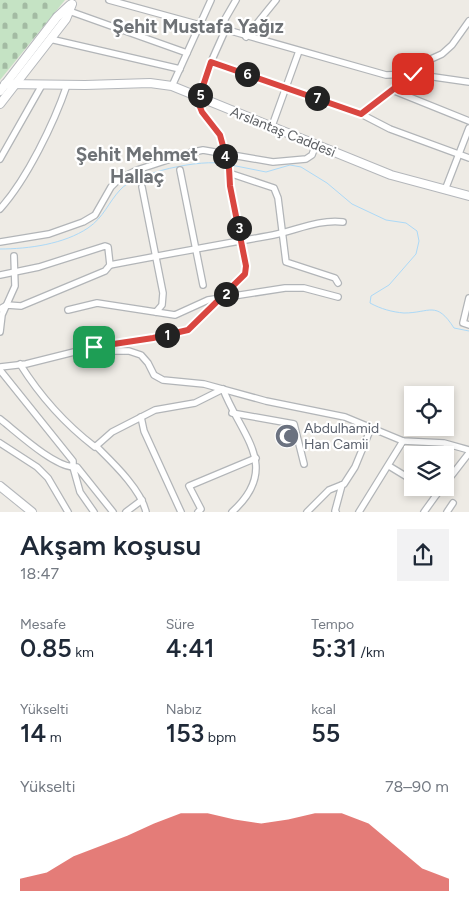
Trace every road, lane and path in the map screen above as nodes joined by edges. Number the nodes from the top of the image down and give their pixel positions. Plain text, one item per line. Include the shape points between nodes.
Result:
1 (109, 0) edge
2 (210, 0) edge
3 (236, 0) edge
4 (276, 0) edge
5 (72, 5) edge
6 (469, 21) edge
7 (200, 25) junction
8 (224, 29) junction
9 (246, 37) junction
10 (50, 39) junction
11 (300, 51) junction
12 (187, 53) junction
13 (211, 62) junction
14 (180, 69) junction
15 (413, 74) junction
16 (469, 82) edge
17 (6, 84) junction
18 (16, 84) junction
19 (42, 84) junction
20 (67, 85) junction
21 (172, 86) junction
22 (287, 87) junction
23 (392, 90) junction
24 (0, 91) edge
25 (197, 98) junction
26 (0, 104) edge
27 (361, 114) junction
28 (469, 121) edge
29 (272, 126) junction
30 (469, 128) edge
31 (316, 144) junction
32 (225, 155) junction
33 (459, 155) junction
34 (469, 158) edge
35 (0, 159) edge
36 (180, 170) dead end
37 (229, 171) junction
38 (142, 187) dead end
39 (445, 190) junction
40 (469, 196) edge
41 (0, 209) edge
42 (343, 222) dead end
43 (282, 232) junction
44 (241, 239) junction
45 (0, 242) edge
46 (197, 250) junction
47 (14, 256) dead end
48 (155, 256) junction
49 (110, 265) junction
50 (14, 273) junction
51 (0, 275) edge
52 (338, 282) dead end
53 (203, 285) dead end
54 (223, 296) junction
55 (338, 297) dead end
56 (469, 298) edge
57 (7, 305) junction
58 (0, 309) edge
59 (68, 310) dead end
60 (156, 312) junction
61 (469, 325) edge
62 (0, 332) edge
63 (106, 345) junction
64 (20, 364) junction
65 (0, 367) edge
66 (0, 370) edge
67 (223, 389) junction
68 (232, 413) junction
69 (141, 417) junction
70 (0, 420) edge
71 (371, 428) junction
72 (403, 441) junction
73 (0, 443) edge
74 (96, 446) junction
75 (469, 452) edge
76 (256, 458) junction
77 (304, 464) dead end
78 (389, 466) junction
79 (73, 467) junction
80 (454, 472) edge
81 (404, 475) edge
82 (342, 485) junction
83 (0, 486) edge
84 (436, 496) edge
85 (142, 500) junction
86 (452, 502) dead end
87 (32, 512) edge
88 (68, 512) edge
89 (94, 512) edge
90 (113, 512) edge
91 (126, 512) edge
92 (146, 512) edge
93 (182, 512) edge
94 (198, 512) edge
95 (232, 512) edge
96 (307, 512) edge
97 (336, 512) edge
98 (359, 512) edge
99 (424, 512) edge
100 (447, 512) edge

1 - 7 street
2 - 7 street
3 - 8 street via 225,19
4 - 9 street
5 - 10 main road
5 - 12 street
5 - 17 main road via 57,17
6 - 15 street via 442,54
7 - 8 street
7 - 12 street
8 - 9 street
8 - 13 street
9 - 11 street
10 - 14 street
10 - 18 main road
11 - 15 street via 386,75
11 - 22 street
12 - 14 street
13 - 22 street
13 - 25 street
14 - 21 street
15 - 16 street
15 - 23 street
17 - 18 main road, Arslantaş Caddesi
17 - 24 main road
18 - 19 main road, Arslantaş Caddesi
18 - 26 main road
19 - 20 main road, Arslantaş Caddesi
19 - 35 street
20 - 21 main road, Arslantaş Caddesi via 140,83
20 - 41 street via 60,106 19,183
21 - 25 main road, Arslantaş Caddesi
22 - 27 street
22 - 29 street
23 - 27 street
23 - 28 street
25 - 29 main road, Arslantaş Caddesi
25 - 32 street via 202,112 220,135
27 - 33 street via 390,129
29 - 31 main road, Arslantaş Caddesi
30 - 33 street
31 - 32 street via 312,155 306,159 273,162
31 - 39 main road, Arslantaş Caddesi via 391,175
32 - 37 street
32 - 45 street via 203,150 137,170 119,179 95,215 82,222 49,234
33 - 34 street
33 - 39 street
36 - 46 street
37 - 43 street via 274,188
37 - 44 street
38 - 48 street
39 - 40 main road, Arslantaş Caddesi
42 - 43 street via 326,220
43 - 44 street
43 - 52 street via 286,262 335,278
44 - 46 street
44 - 54 street via 245,274
46 - 48 street
46 - 53 street
47 - 50 street
48 - 49 street
48 - 60 street via 163,293 162,305
49 - 50 street via 108,247 105,246
49 - 57 street via 106,271 47,297 21,306
50 - 51 street
50 - 57 street via 15,286
54 - 55 street via 304,288
54 - 60 street via 175,315
54 - 63 street via 188,330
56 - 61 street via 462,319
57 - 58 street
57 - 62 street
59 - 60 street via 98,303
63 - 64 street
63 - 67 street via 115,351 141,355 154,375 162,380
64 - 65 street
64 - 74 street via 69,425
66 - 79 street via 73,461
67 - 68 street
67 - 69 street via 195,403 155,410
67 - 71 street via 345,416
68 - 76 street via 251,443
68 - 77 street via 294,424
69 - 74 street via 112,432
69 - 93 street via 147,439
70 - 79 street via 45,453
71 - 72 street
71 - 82 street via 355,467
72 - 75 street via 444,443
72 - 78 street
73 - 88 street via 48,478
74 - 85 street via 116,465
75 - 80 street
76 - 94 street via 189,486 201,509
76 - 95 street via 255,483 242,504
78 - 81 street
78 - 98 street
79 - 89 street via 80,492
79 - 90 street via 77,466 87,477
82 - 96 street via 329,490
82 - 97 street
83 - 87 main road
84 - 99 street
85 - 91 street
85 - 92 street
86 - 100 street

